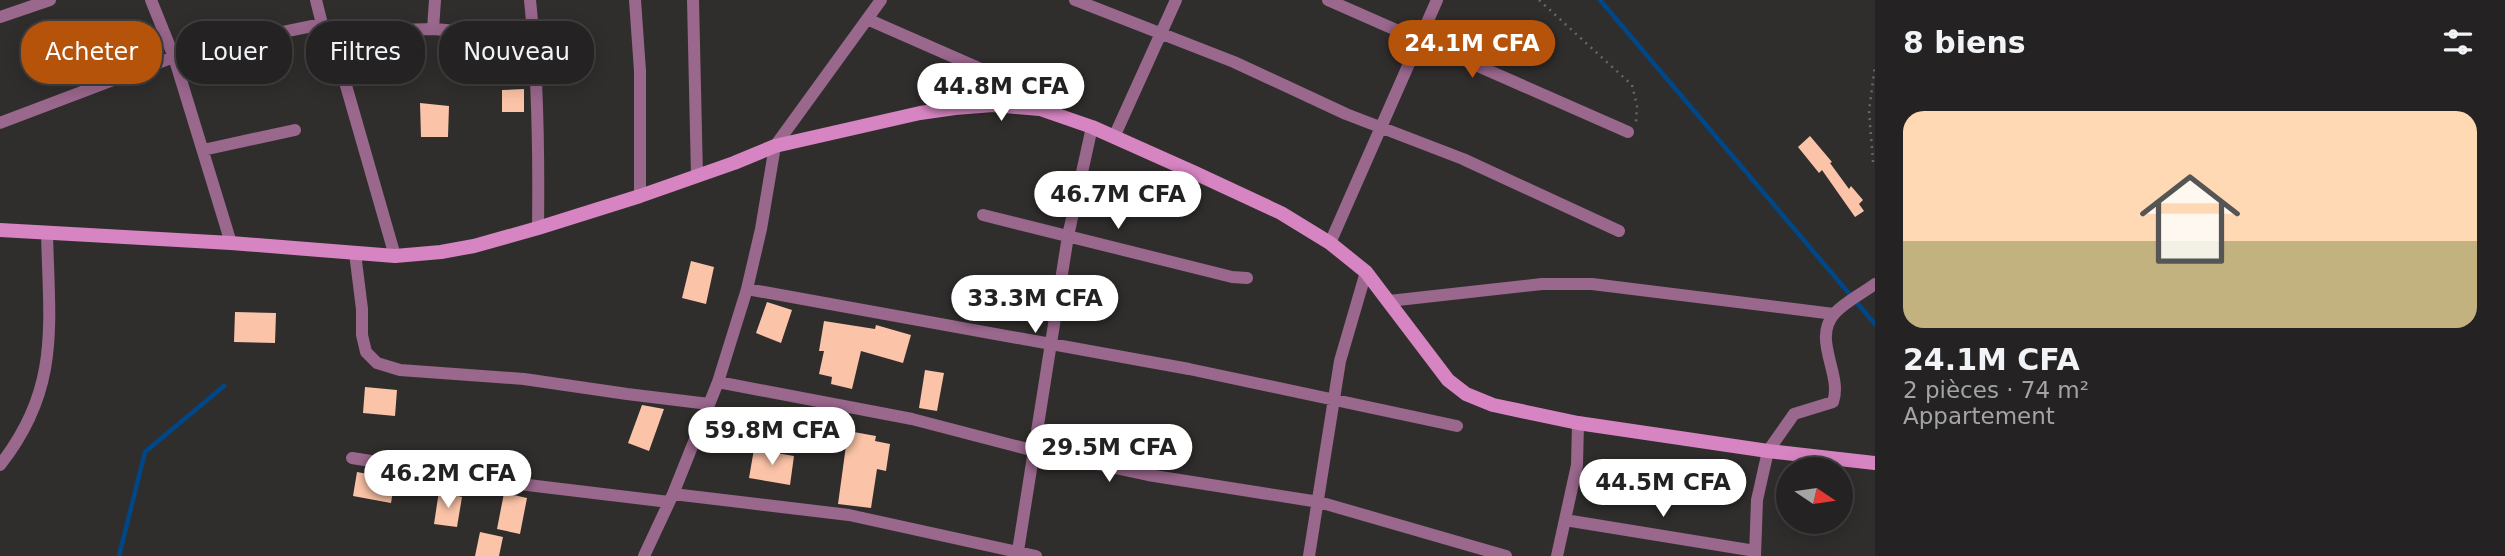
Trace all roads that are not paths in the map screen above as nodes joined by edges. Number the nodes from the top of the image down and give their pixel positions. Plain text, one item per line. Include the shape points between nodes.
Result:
1 (50, 0) edge
2 (151, 0) edge
3 (316, 0) edge
4 (435, 0) edge
5 (530, 0) edge
6 (635, 0) edge
7 (694, 0) edge
8 (881, 0) edge
9 (1075, 0) edge
10 (1176, 0) edge
11 (1328, 0) edge
12 (1437, 0) edge
13 (0, 17) edge
14 (867, 19) junction
15 (322, 21) edge
16 (532, 21) edge
17 (425, 29) edge
18 (433, 29) junction
19 (439, 29) edge
20 (306, 31) edge
21 (1159, 33) junction
22 (1418, 39) junction
23 (174, 57) junction
24 (346, 84) edge
25 (536, 84) edge
26 (1040, 109) junction
27 (0, 123) edge
28 (1092, 127) junction
29 (1381, 127) junction
30 (295, 130) dead end
31 (1629, 132) road end
32 (1114, 137) junction
33 (775, 146) junction
34 (202, 150) junction
35 (696, 176) junction
36 (640, 196) junction
37 (983, 215) dead end
38 (538, 228) junction
39 (0, 230) edge
40 (1619, 231) dead end
41 (47, 233) junction
42 (1068, 236) junction
43 (231, 243) junction
44 (1330, 243) junction
45 (355, 253) junction
46 (395, 256) junction
47 (1366, 272) junction
48 (1247, 278) dead end
49 (1875, 284) edge
50 (747, 289) junction
51 (1389, 301) junction
52 (1834, 314) junction
53 (1051, 343) junction
54 (718, 382) junction
55 (1333, 401) junction
56 (709, 404) junction
57 (1578, 423) junction
58 (1457, 426) dead end
59 (1035, 451) junction
60 (1768, 451) junction
61 (352, 458) dead end
62 (1875, 463) edge
63 (0, 465) edge
64 (671, 498) junction
65 (1319, 502) junction
66 (1565, 520) junction
67 (1018, 551) junction
68 (1755, 554) edge
69 (644, 556) edge
70 (1036, 556) edge
71 (1309, 556) edge
72 (1506, 556) edge
73 (1557, 556) edge

1 - 13 street
2 - 23 street
3 - 15 street
4 - 18 street
5 - 16 street
6 - 36 street
7 - 35 street
8 - 14 street
9 - 21 street
10 - 21 street
11 - 22 street
12 - 22 street
14 - 26 street via 1006,80
14 - 33 street
17 - 18 street
18 - 19 street
20 - 23 street
21 - 29 street
21 - 32 street
22 - 29 street
22 - 31 street
23 - 27 street
23 - 34 street
24 - 46 street
25 - 38 street
26 - 28 street
26 - 33 street via 993,105 932,112
28 - 32 street
28 - 42 street
29 - 40 street via 1463,159
29 - 44 street
30 - 34 street
32 - 44 street via 1281,214
33 - 35 street
33 - 50 street
34 - 43 street
35 - 36 street
36 - 38 street
37 - 42 street
38 - 46 street via 474,246
39 - 41 street
41 - 43 street
41 - 63 street via 51,332 43,382 25,432
42 - 48 street
42 - 53 street
43 - 45 street
44 - 47 street
45 - 46 street
45 - 56 street via 362,335 366,352 377,363 400,370 524,379
47 - 51 street
47 - 55 street
49 - 52 street
50 - 53 street
50 - 54 street
51 - 52 street via 1542,284 1592,284
51 - 57 street via 1448,380 1466,394 1493,405
52 - 60 street via 1826,335 1837,391 1833,402 1794,414
53 - 55 street
53 - 59 street
54 - 56 street
54 - 59 street via 912,419
55 - 58 street
55 - 65 street
56 - 64 street
57 - 60 street
57 - 66 street via 1577,465
59 - 65 street via 1148,475
59 - 67 street
60 - 62 street
60 - 68 street via 1756,500
61 - 64 street via 503,482
64 - 67 street via 849,515
64 - 69 street
65 - 71 street
65 - 72 street
66 - 68 street
66 - 73 street
67 - 70 street

